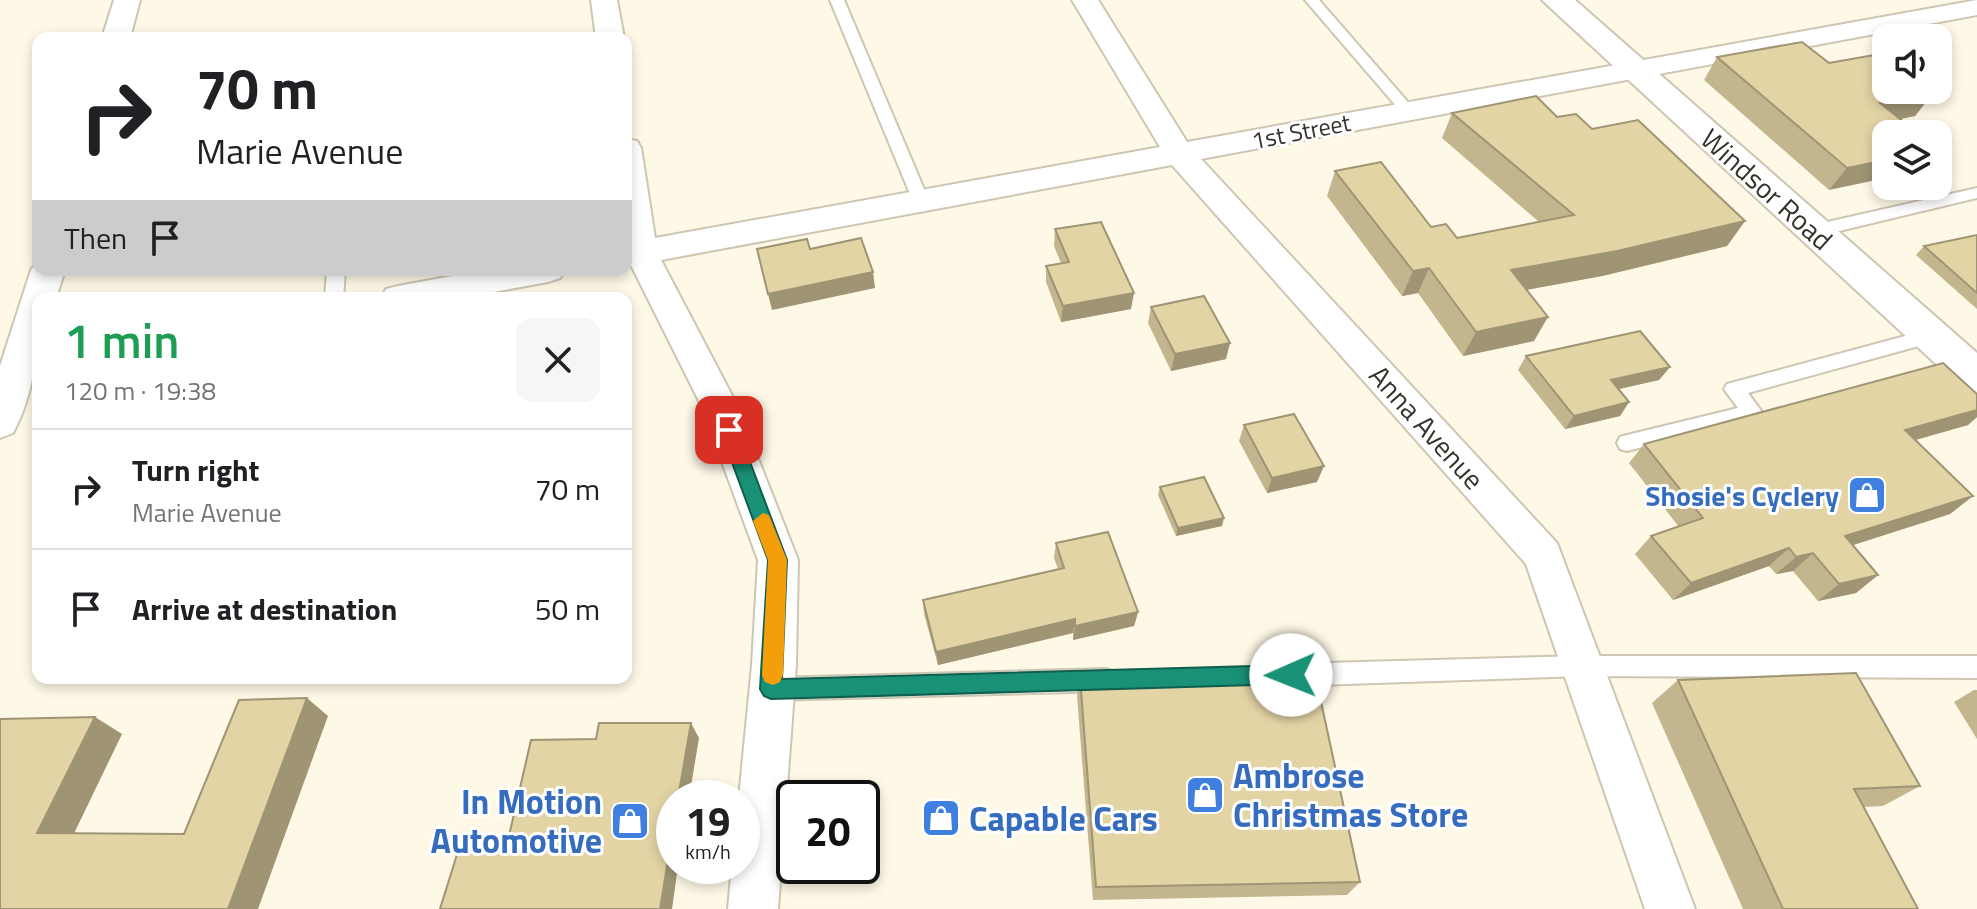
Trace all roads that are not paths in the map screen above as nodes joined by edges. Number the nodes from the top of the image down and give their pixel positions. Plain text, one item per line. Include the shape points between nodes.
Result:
1 (127, 0) edge
2 (604, 0) edge
3 (837, 0) edge
4 (1085, 0) edge
5 (1312, 0) edge
6 (1557, 0) edge
7 (1918, 9) edge
8 (1973, 11) edge
9 (118, 32) edge
10 (609, 32) edge
11 (1634, 69) junction
12 (1408, 111) junction
13 (1179, 154) junction
14 (1977, 193) edge
15 (921, 201) junction
16 (632, 228) edge
17 (1814, 231) junction
18 (634, 254) edge
19 (516, 276) edge
20 (430, 292) edge
21 (32, 323) edge
22 (1931, 336) junction
23 (19, 367) edge
24 (1977, 377) edge
25 (0, 423) edge
26 (1627, 443) dead end
27 (1582, 666) junction
28 (1977, 667) edge
29 (1258, 675) edge
30 (1132, 679) edge
31 (771, 689) junction
32 (753, 909) edge
33 (1670, 909) edge

1 - 9 street
2 - 10 street
3 - 15 lane
4 - 13 street, Anna Avenue
5 - 12 lane
6 - 11 street, Windsor Road
7 - 8 street, 1st Street
7 - 11 street, 1st Street
11 - 12 street, 1st Street
11 - 17 street, Windsor Road
12 - 13 street, 1st Street
13 - 15 street, 1st Street
13 - 27 street, Anna Avenue via 1543,555
14 - 17 lane
15 - 18 street, 1st Street
16 - 18 street
17 - 22 street, Windsor Road
18 - 31 street via 719,405 778,560
19 - 20 street
21 - 23 street
22 - 24 street, Windsor Road
22 - 26 lane via 1734,389 1752,412
23 - 25 street
27 - 28 lane
27 - 29 lane
27 - 33 street, Anna Avenue
30 - 31 lane
31 - 32 street

